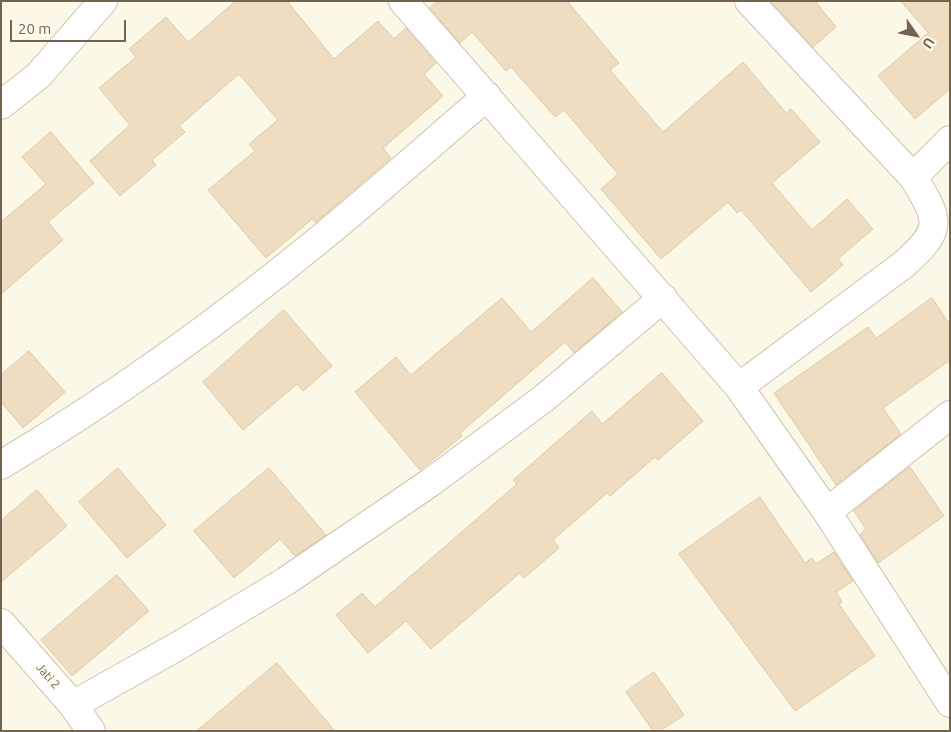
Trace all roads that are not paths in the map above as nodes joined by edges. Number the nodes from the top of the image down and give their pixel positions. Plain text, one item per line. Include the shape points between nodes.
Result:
1 (103, 1) edge
2 (403, 1) edge
3 (749, 1) edge
4 (487, 96) junction
5 (1, 105) edge
6 (950, 140) edge
7 (913, 177) junction
8 (663, 298) junction
9 (738, 387) junction
10 (950, 415) edge
11 (1, 465) edge
12 (827, 512) junction
13 (1, 623) edge
14 (950, 703) edge
15 (73, 705) junction
16 (91, 731) edge

1 - 5 street via 39,75
2 - 4 street
3 - 7 street
4 - 8 street
4 - 11 street via 319,240 185,343 81,417
6 - 7 street
7 - 9 street via 930,204 933,216 932,234 924,246
8 - 9 street
8 - 15 street via 543,399 431,482 286,581
9 - 12 street
10 - 12 street
12 - 14 street
13 - 15 street, Jati 2
15 - 16 street, Jati 2

